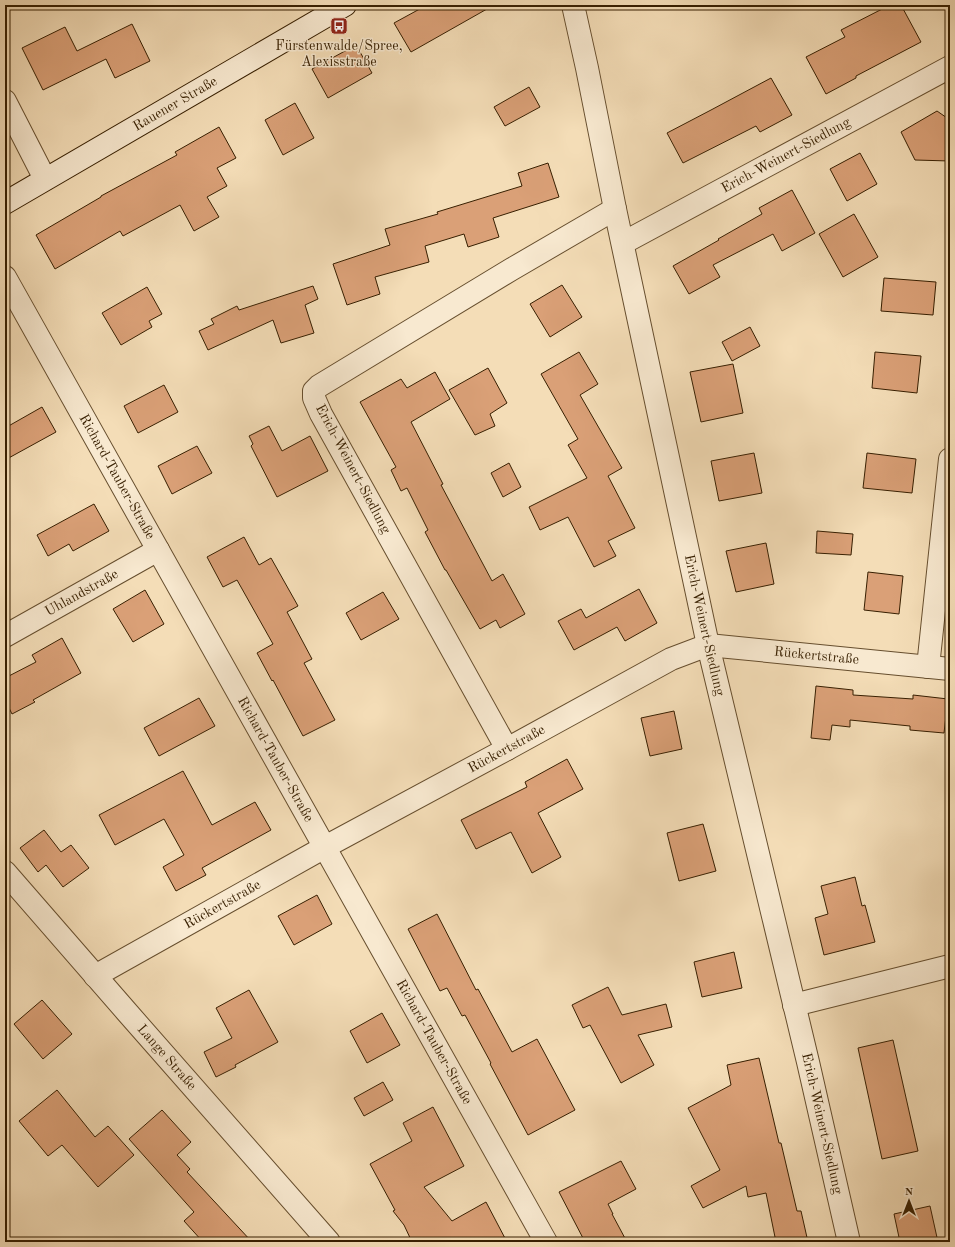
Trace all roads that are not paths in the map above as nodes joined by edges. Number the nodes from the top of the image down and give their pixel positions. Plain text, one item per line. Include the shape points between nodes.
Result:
1 (572, 5) edge
2 (337, 7) edge
3 (950, 68) edge
4 (5, 100) edge
5 (45, 179) junction
6 (5, 203) edge
7 (615, 209) junction
8 (623, 243) junction
9 (5, 277) edge
10 (950, 459) edge
11 (158, 550) junction
12 (5, 636) edge
13 (708, 645) junction
14 (928, 667) junction
15 (950, 668) edge
16 (507, 749) junction
17 (325, 847) junction
18 (5, 872) edge
19 (950, 966) edge
20 (95, 976) junction
21 (794, 1005) junction
22 (329, 1242) edge
23 (546, 1242) edge
24 (849, 1242) edge

1 - 7 street, Erich-Weinert-Siedlung
2 - 5 street, Rauener Straße
3 - 8 street, Erich-Weinert-Siedlung
4 - 5 street
5 - 6 street, Rauener Straße
7 - 8 street, Erich-Weinert-Siedlung
7 - 16 street, Erich-Weinert-Siedlung via 314,391 314,398 321,414
8 - 13 street, Erich-Weinert-Siedlung
9 - 11 street, Richard-Tauber-Straße
10 - 14 street
11 - 12 street, Uhlandstraße
11 - 17 street, Richard-Tauber-Straße
13 - 14 street, Rückertstraße
13 - 16 street, Rückertstraße via 671,659
13 - 21 street, Erich-Weinert-Siedlung
14 - 15 street, Rückertstraße
16 - 17 street, Rückertstraße
17 - 20 street, Rückertstraße
17 - 23 street, Richard-Tauber-Straße
18 - 20 street, Lange Straße
19 - 21 street
20 - 22 street, Lange Straße
21 - 24 street, Erich-Weinert-Siedlung

